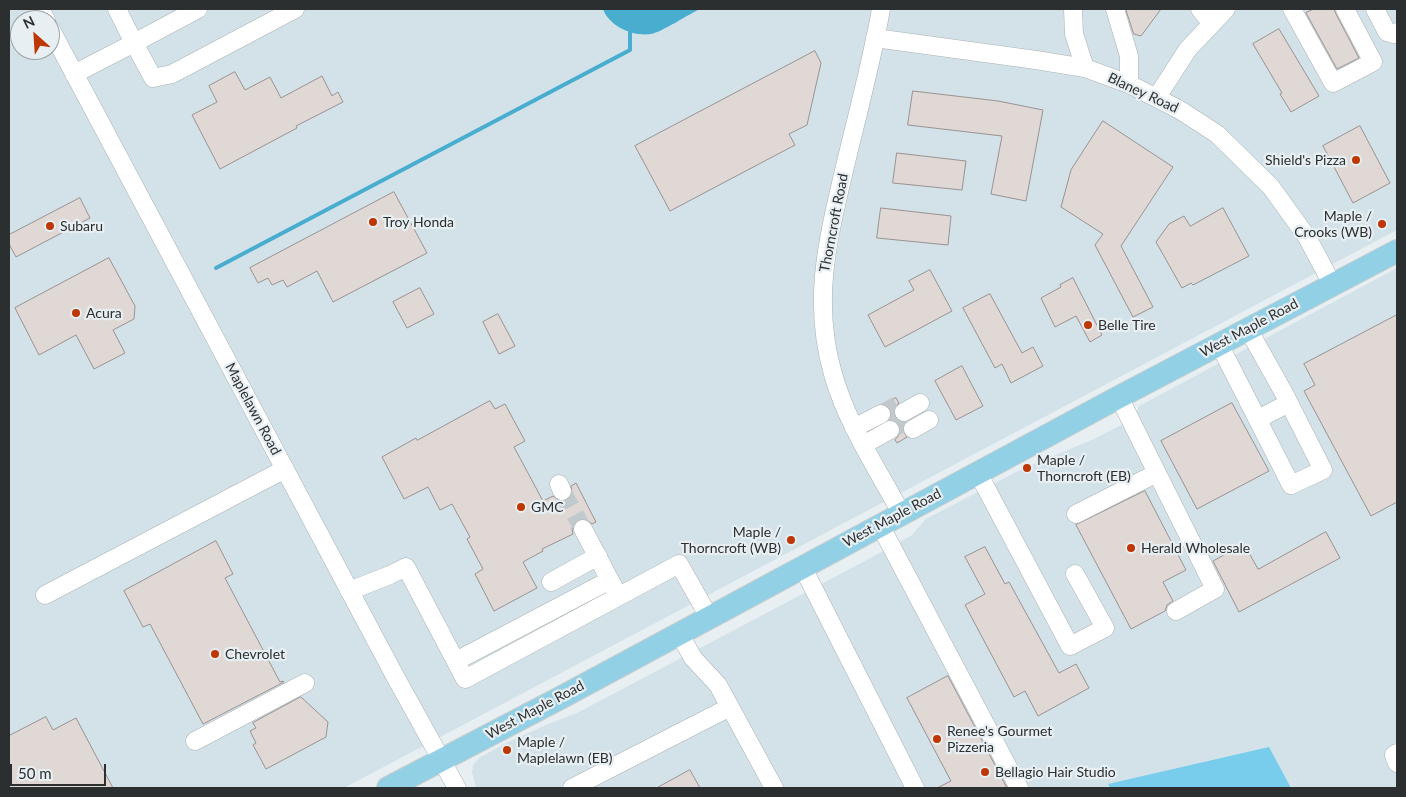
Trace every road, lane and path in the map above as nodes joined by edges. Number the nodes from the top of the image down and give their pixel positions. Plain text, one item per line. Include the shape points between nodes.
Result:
1 (117, 9) edge
2 (198, 9) edge
3 (295, 9) edge
4 (881, 9) edge
5 (1073, 9) edge
6 (1084, 9) edge
7 (1115, 9) edge
8 (1200, 9) edge
9 (1226, 9) edge
10 (1345, 9) edge
11 (1375, 9) edge
12 (1295, 10) edge
13 (1212, 23) junction
14 (1397, 32) edge
15 (875, 38) junction
16 (134, 42) junction
17 (60, 47) edge
18 (1082, 61) junction
19 (74, 74) junction
20 (1129, 84) junction
21 (1157, 97) junction
22 (1397, 250) edge
23 (1332, 284) junction
24 (1248, 329) junction
25 (1219, 344) junction
26 (1119, 397) junction
27 (1289, 403) junction
28 (906, 416) joint
29 (1258, 419) junction
30 (861, 441) junction
31 (285, 469) junction
32 (978, 473) junction
33 (1157, 473) junction
34 (901, 513) junction
35 (1076, 514) dead end
36 (880, 525) junction
37 (583, 529) tunnel mouth
38 (598, 556) junction
39 (802, 566) junction
40 (1075, 574) dead end
41 (610, 580) junction
42 (551, 582) dead end
43 (350, 591) junction
44 (45, 595) dead end
45 (619, 597) junction
46 (1176, 611) dead end
47 (709, 617) junction
48 (679, 633) junction
49 (456, 661) junction
50 (305, 683) dead end
51 (730, 707) junction
52 (194, 741) dead end
53 (1397, 753) edge
54 (440, 760) junction
55 (1397, 763) edge
56 (388, 788) edge
57 (457, 788) edge
58 (572, 788) edge
59 (774, 788) edge
60 (915, 788) edge
61 (1019, 788) edge

1 - 16 street
2 - 16 street
3 - 16 street via 172,74 153,78
4 - 15 street, Thorncroft Road
5 - 18 street via 1074,34
6 - 18 street via 1086,31
7 - 20 street via 1129,56
8 - 13 street
9 - 13 street
10 - 12 street via 1373,62 1332,83
11 - 14 street via 1387,32
13 - 21 street via 1188,50
15 - 18 street, Blaney Road via 1036,60
15 - 30 street, Thorncroft Road via 830,230 822,292 828,356 838,392
16 - 19 street
17 - 19 street, Maplelawn Road
18 - 20 street, Blaney Road
19 - 31 street, Maplelawn Road
20 - 21 street, Blaney Road
21 - 23 street, Blaney Road via 1218,134 1271,186 1307,237
22 - 23 main road, West Maple Road
23 - 24 main road, West Maple Road
24 - 25 main road, West Maple Road
24 - 27 street
25 - 26 main road, West Maple Road
25 - 29 street
26 - 32 main road, West Maple Road
26 - 33 street
27 - 29 street
27 - 29 street via 1323,470 1291,485
28 - 28 street via 922,407
30 - 30 street via 887,426
30 - 34 street, Thorncroft Road
31 - 43 street, Maplelawn Road
31 - 44 street
32 - 34 main road, West Maple Road
32 - 40 street via 1070,646 1104,628
33 - 35 street
33 - 46 street via 1215,589
34 - 36 main road, West Maple Road
36 - 39 main road, West Maple Road
36 - 61 street
37 - 38 street
38 - 41 street
38 - 42 street
39 - 47 main road, West Maple Road
39 - 60 street
41 - 45 street
41 - 49 street
43 - 49 street via 406,567
43 - 54 street, Maplelawn Road
45 - 47 street via 679,564
45 - 49 street via 466,679
47 - 48 main road, West Maple Road
48 - 51 street via 693,658 718,685
48 - 54 main road, West Maple Road
50 - 52 street
51 - 58 street
51 - 59 street
53 - 55 street via 1394,755
54 - 56 main road, West Maple Road
54 - 57 street, Maplelawn Road

